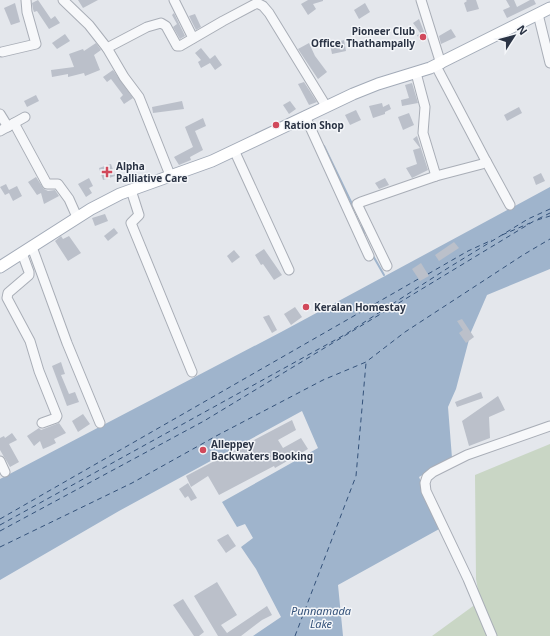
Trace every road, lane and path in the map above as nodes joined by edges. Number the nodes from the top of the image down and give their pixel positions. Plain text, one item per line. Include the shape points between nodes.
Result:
1 (26, 0) edge
2 (63, 0) edge
3 (174, 0) edge
4 (421, 0) edge
5 (550, 8) edge
6 (538, 14) junction
7 (194, 38) junction
8 (107, 48) junction
9 (2, 52) dead end
10 (550, 63) edge
11 (438, 65) junction
12 (416, 72) junction
13 (326, 106) junction
14 (0, 114) edge
15 (305, 116) junction
16 (25, 117) dead end
17 (7, 127) edge
18 (234, 150) junction
19 (486, 161) junction
20 (170, 175) junction
21 (436, 176) junction
22 (131, 190) junction
23 (510, 205) dead end
24 (77, 217) junction
25 (27, 250) junction
26 (369, 256) dead end
27 (387, 266) dead end
28 (0, 267) edge
29 (289, 270) dead end
30 (192, 372) dead end
31 (42, 423) dead end
32 (100, 423) dead end
33 (550, 426) edge
34 (0, 461) edge
35 (5, 472) dead end
36 (492, 636) edge

1 - 9 street via 36,44
2 - 8 street via 89,25
3 - 7 street
4 - 11 street
5 - 6 main road
6 - 10 street
6 - 11 main road
7 - 8 street via 177,46 166,26 161,23 147,27
7 - 13 street via 257,3 263,6
8 - 20 street via 139,97
11 - 12 main road
11 - 19 street
12 - 13 main road via 378,84
12 - 21 street via 425,107 423,133
13 - 15 main road
14 - 17 street
15 - 18 main road
15 - 26 street
16 - 17 street
17 - 24 street via 48,184 58,184 69,198
18 - 20 main road via 212,161
18 - 29 street
19 - 21 street
19 - 23 street
20 - 22 main road
21 - 27 street via 358,204
22 - 24 main road
22 - 30 street via 139,215 131,223
24 - 25 main road
25 - 28 main road
25 - 31 street via 29,275 8,293 7,298 30,341 57,416
25 - 32 street
33 - 36 street via 467,455 433,472 424,483
34 - 35 street

